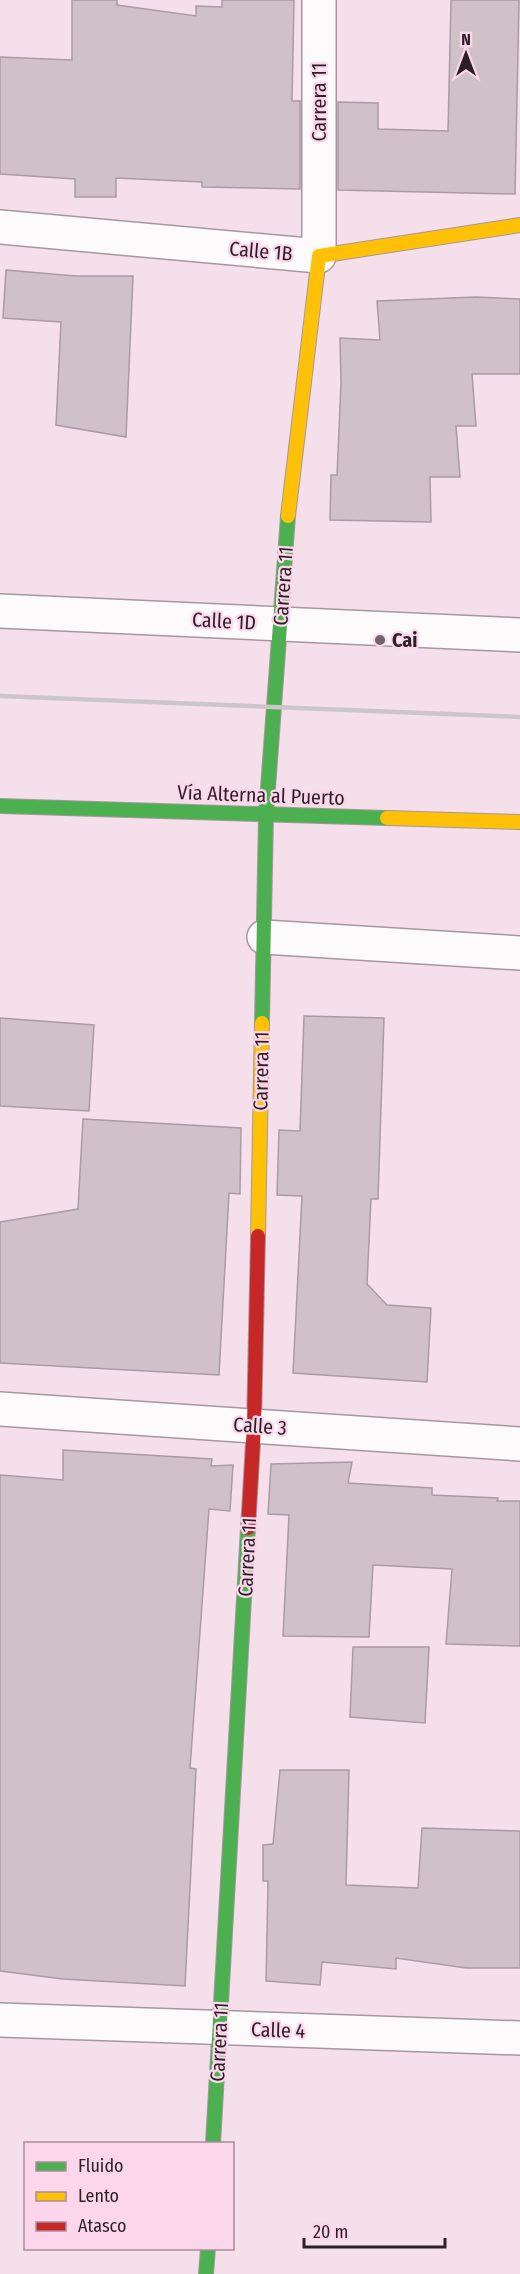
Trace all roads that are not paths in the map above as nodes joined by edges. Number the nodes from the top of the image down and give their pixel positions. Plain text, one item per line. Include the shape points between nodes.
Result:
1 (319, 0) edge
2 (520, 225) edge
3 (0, 227) edge
4 (319, 256) junction
5 (0, 611) edge
6 (280, 624) junction
7 (520, 635) edge
8 (0, 806) edge
9 (266, 815) junction
10 (520, 822) edge
11 (264, 937) junction
12 (520, 953) edge
13 (0, 1409) edge
14 (254, 1426) junction
15 (520, 1444) edge
16 (0, 2020) edge
17 (219, 2028) junction
18 (520, 2038) edge
19 (213, 2142) edge
20 (207, 2250) edge
21 (206, 2274) edge

1 - 4 street, Carrera 11
2 - 4 street, Calle 1B
3 - 4 street, Calle 1B
4 - 6 street, Carrera 11 via 289,503
5 - 6 street, Calle 1D
6 - 7 street, Calle 1D
6 - 9 street, Carrera 11
8 - 9 street, Vía Alterna al Puerto
9 - 10 street, Vía Alterna al Puerto
9 - 11 street, Carrera 11
11 - 12 street
11 - 14 street, Carrera 11
13 - 14 street, Calle 3
14 - 15 street, Calle 3
14 - 17 street, Carrera 11
16 - 17 street, Calle 4
17 - 18 street, Calle 4
17 - 19 street, Carrera 11
20 - 21 street

